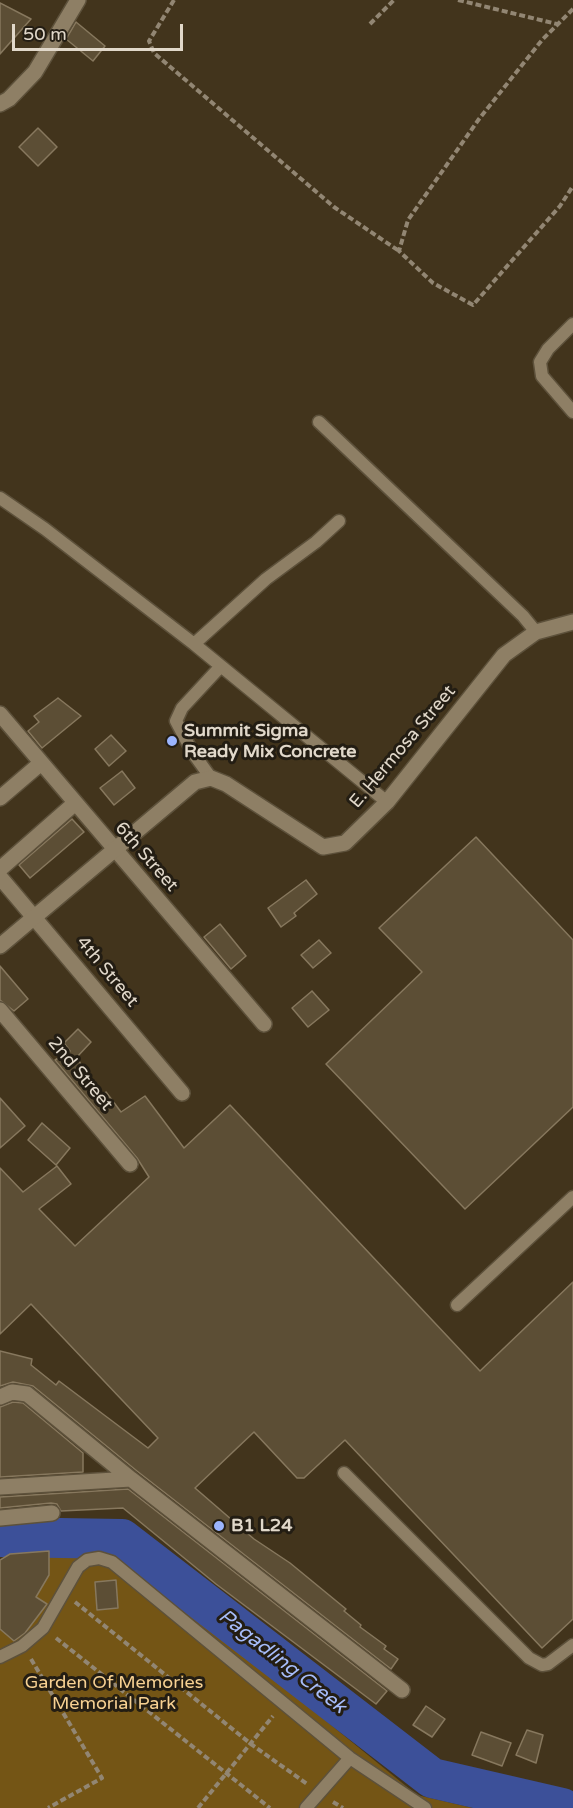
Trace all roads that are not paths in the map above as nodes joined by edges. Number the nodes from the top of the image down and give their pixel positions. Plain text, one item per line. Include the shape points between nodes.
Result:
1 (78, 0) edge
2 (0, 104) edge
3 (573, 324) edge
4 (573, 412) edge
5 (319, 422) dead end
6 (0, 498) edge
7 (339, 521) dead end
8 (573, 622) edge
9 (536, 632) junction
10 (194, 644) junction
11 (221, 666) junction
12 (0, 714) edge
13 (41, 763) junction
14 (211, 778) junction
15 (0, 798) edge
16 (387, 802) junction
17 (74, 804) junction
18 (115, 850) junction
19 (0, 869) edge
20 (0, 877) edge
21 (36, 916) junction
22 (0, 946) edge
23 (0, 1010) edge
24 (264, 1024) dead end
25 (182, 1093) dead end
26 (130, 1164) dead end
27 (573, 1197) edge
28 (457, 1305) dead end
29 (0, 1397) edge
30 (344, 1473) dead end
31 (131, 1479) junction
32 (0, 1487) edge
33 (52, 1513) dead end
34 (0, 1518) edge
35 (573, 1645) edge
36 (0, 1657) edge
37 (402, 1690) dead end
38 (350, 1758) junction
39 (306, 1808) edge
40 (425, 1808) edge

1 - 2 street via 35,72
3 - 4 lane via 540,362 542,376
5 - 9 lane via 524,616
6 - 10 lane
7 - 10 lane
8 - 9 street, E. Hermosa Street
9 - 16 street, E. Hermosa Street via 504,655
10 - 11 lane
11 - 14 lane via 182,708 177,721
11 - 16 lane
12 - 13 street, 6th Street
13 - 15 street
13 - 17 street, 6th Street
14 - 16 street, E. Hermosa Street via 323,847 345,843
14 - 18 street via 195,782
17 - 18 street, 6th Street
17 - 19 street
18 - 21 street
18 - 24 street, 6th Street
20 - 21 street, 4th Street
21 - 22 street
21 - 25 street, 4th Street
23 - 26 street, 2nd Street
27 - 28 lane
29 - 31 street via 12,1392 27,1394
30 - 35 lane via 529,1658 548,1664
31 - 32 street
31 - 37 street
33 - 34 street
36 - 38 lane via 22,1646 43,1628 78,1567 99,1558 112,1562
38 - 39 lane
38 - 40 lane

